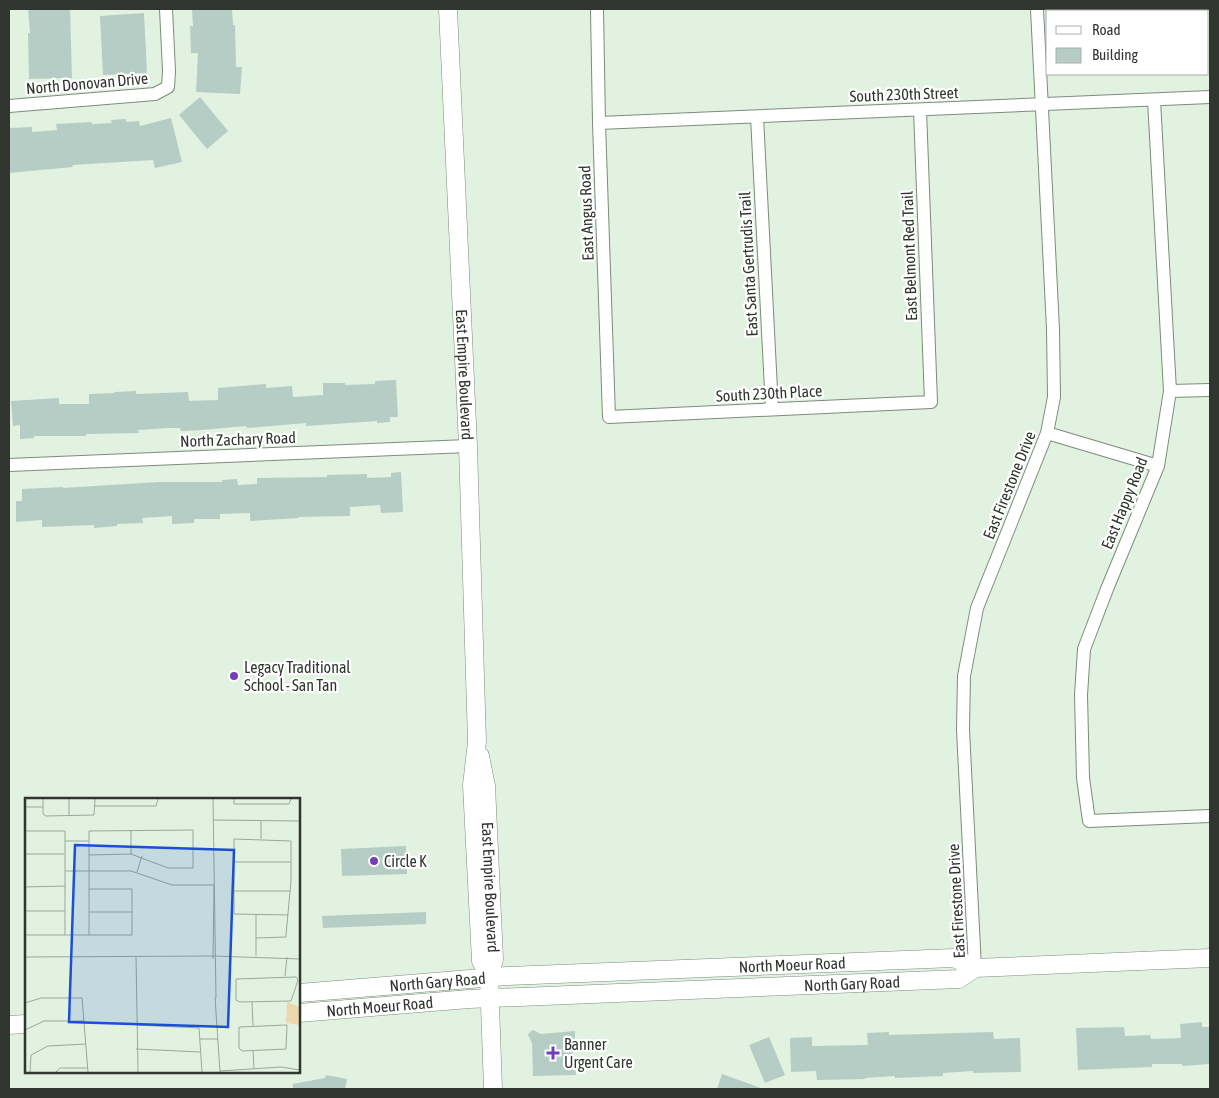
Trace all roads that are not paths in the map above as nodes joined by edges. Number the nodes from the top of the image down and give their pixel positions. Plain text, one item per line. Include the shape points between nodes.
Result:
1 (166, 9) edge
2 (448, 9) edge
3 (598, 9) edge
4 (1037, 9) edge
5 (1210, 97) edge
6 (1154, 100) junction
7 (1041, 105) junction
8 (9, 106) edge
9 (920, 110) junction
10 (757, 117) junction
11 (599, 123) junction
12 (1210, 390) edge
13 (1170, 391) junction
14 (931, 402) joint
15 (772, 409) junction
16 (609, 417) joint
17 (1047, 433) junction
18 (468, 446) junction
19 (9, 465) edge
20 (1158, 466) junction
21 (1210, 816) edge
22 (1210, 958) edge
23 (975, 968) junction
24 (607, 971) joint
25 (489, 977) junction
26 (300, 993) edge
27 (490, 998) junction
28 (300, 1013) edge
29 (25, 1024) edge
30 (9, 1025) edge
31 (493, 1089) edge

1 - 8 street, North Donovan Drive via 168,87 155,94
2 - 18 main road, East Empire Boulevard
3 - 11 street, East Angus Road
4 - 7 street, East Firestone Drive
5 - 6 street, South 230th Street
6 - 7 street, South 230th Street
6 - 13 street, East Happy Road
7 - 9 street, South 230th Street
7 - 17 street, East Firestone Drive via 1053,329 1054,397
9 - 10 street, South 230th Street
9 - 14 street, East Belmont Red Trail
10 - 11 street, South 230th Street
10 - 15 street, East Santa Gertrudis Trail
11 - 16 street, East Angus Road
12 - 13 street
13 - 20 street, East Happy Road
14 - 15 street, South 230th Place
15 - 16 street, South 230th Place
17 - 20 street
17 - 23 street, East Firestone Drive via 977,608 964,676 963,730
18 - 19 street, North Zachary Road
18 - 25 main road, East Empire Boulevard via 477,742 486,786 494,959
20 - 21 street, East Happy Road via 1084,649 1081,695 1083,778 1089,821
22 - 23 main road, North Gary Road
23 - 24 main road, North Moeur Road via 954,958
23 - 27 main road, North Gary Road via 959,979
24 - 25 main road, North Gary Road
25 - 26 main road, North Gary Road
25 - 27 main road, East Empire Boulevard
27 - 28 main road, North Moeur Road
27 - 31 main road, East Empire Boulevard
29 - 30 main road

